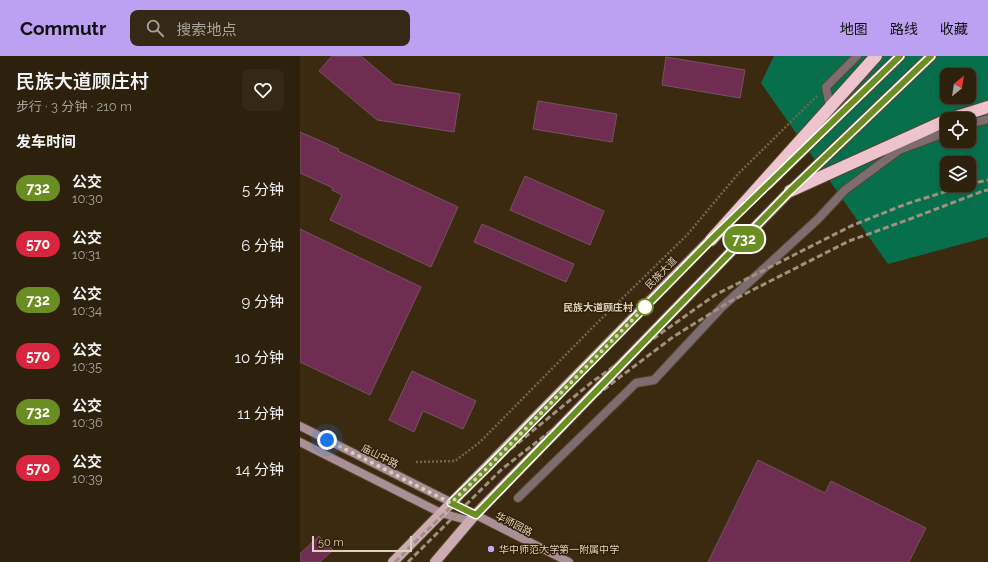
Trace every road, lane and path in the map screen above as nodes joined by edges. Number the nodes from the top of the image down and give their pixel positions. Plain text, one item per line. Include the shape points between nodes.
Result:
1 (857, 56) edge
2 (876, 56) edge
3 (900, 56) edge
4 (931, 56) edge
5 (826, 87) junction
6 (830, 106) junction
7 (988, 107) edge
8 (972, 112) edge
9 (988, 119) edge
10 (976, 122) edge
11 (940, 123) edge
12 (940, 135) edge
13 (790, 191) junction
14 (711, 240) junction
15 (300, 426) edge
16 (300, 442) edge
17 (416, 462) dead end
18 (518, 498) dead end
19 (451, 503) junction
20 (441, 513) junction
21 (473, 518) junction
22 (393, 562) edge
23 (435, 562) edge
24 (569, 562) edge

1 - 5 street
2 - 6 highway
3 - 14 main road, 民族大道
4 - 13 main road
5 - 6 street
5 - 17 path via 738,174 687,235 480,442 456,461
6 - 14 highway
7 - 8 highway
9 - 10 street
11 - 13 highway
12 - 18 street via 900,150 845,190 818,219 722,307 654,380 636,383
13 - 21 main road
14 - 19 main road, 民族大道
15 - 19 street, 庙山中路
16 - 20 street
19 - 20 main road, 民族大道
19 - 21 street, 华师园路
20 - 21 street
20 - 22 main road, 民族大道
21 - 23 main road
21 - 24 street, 华师园路

